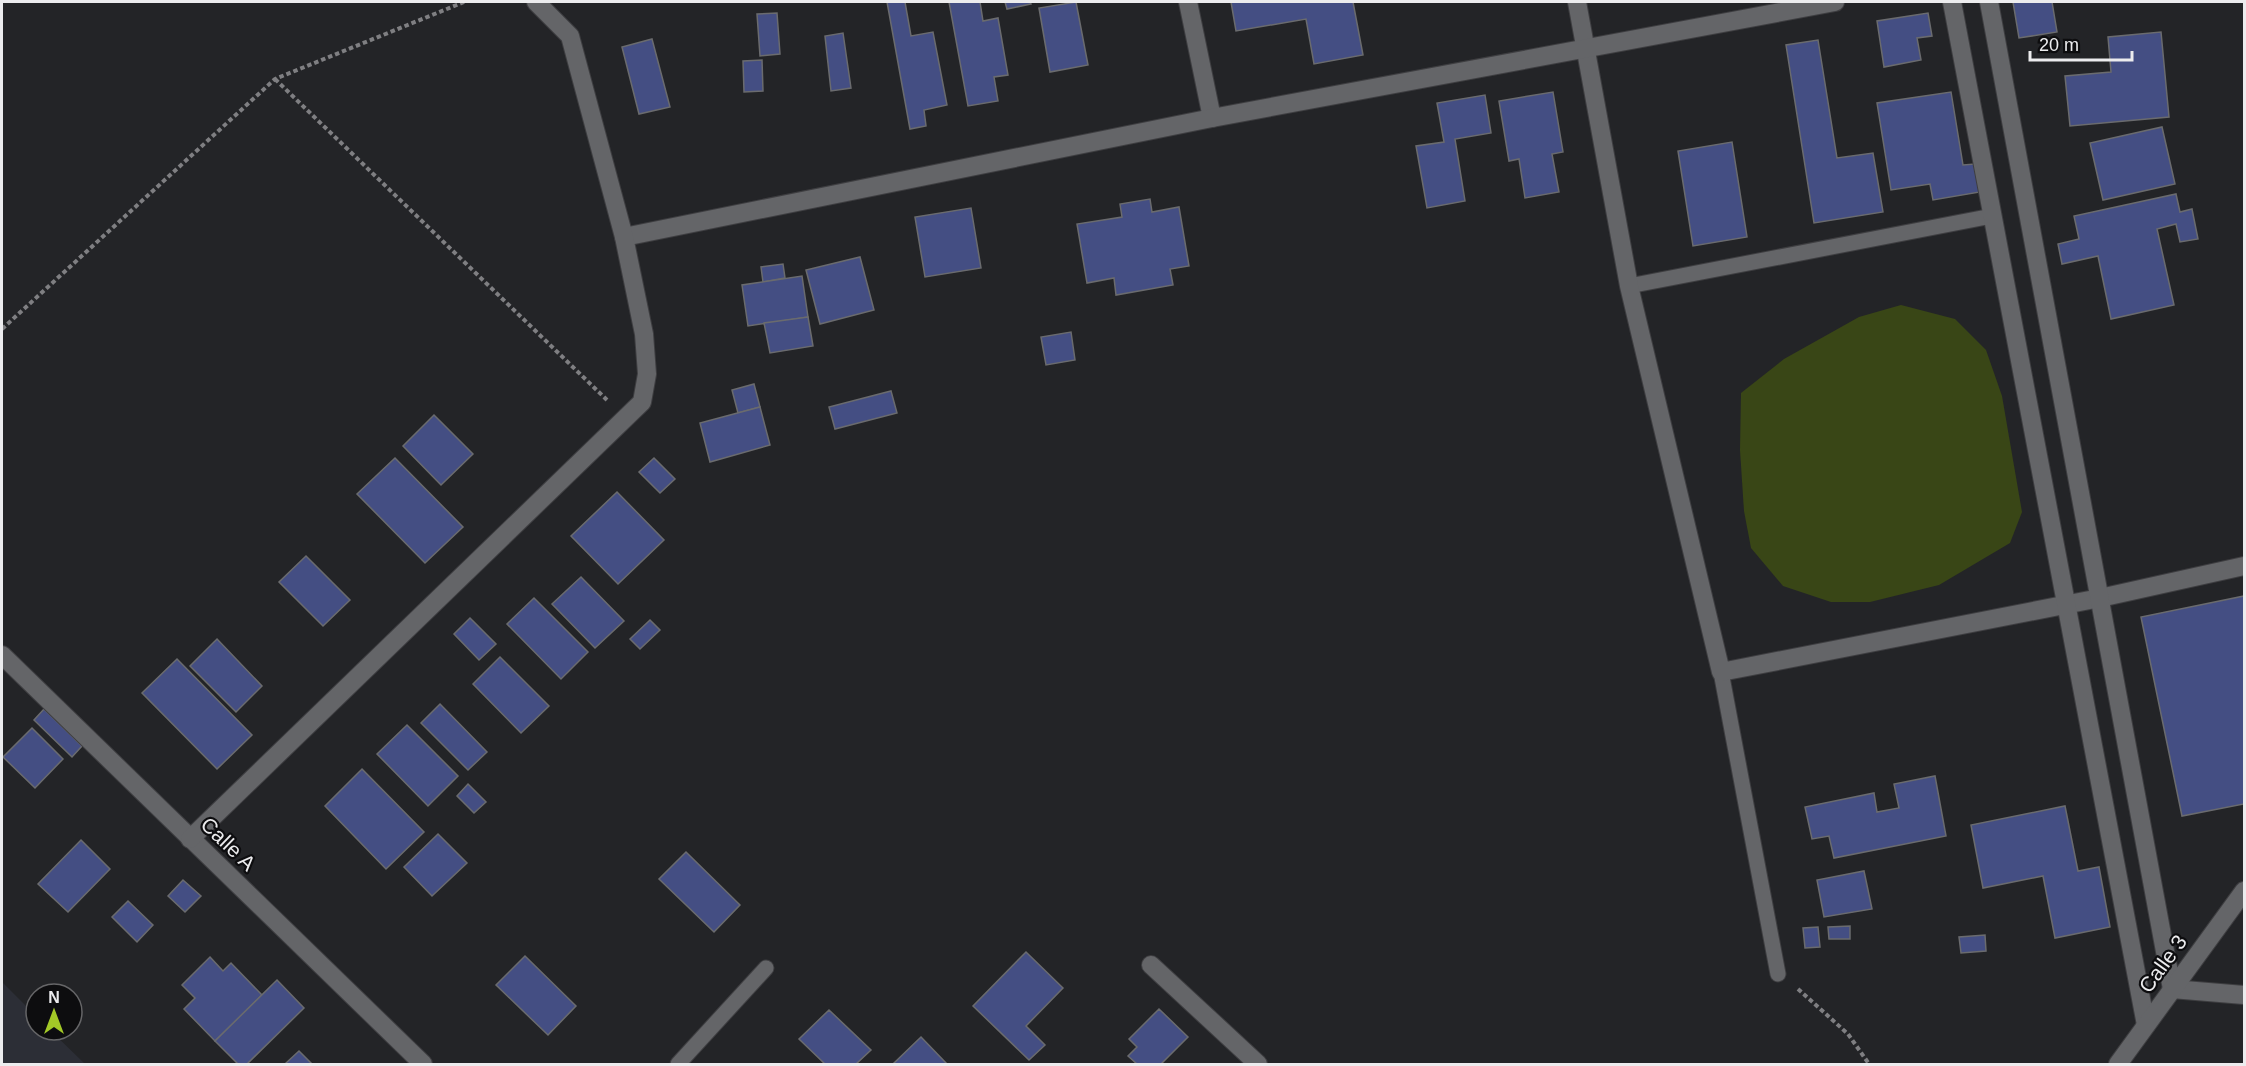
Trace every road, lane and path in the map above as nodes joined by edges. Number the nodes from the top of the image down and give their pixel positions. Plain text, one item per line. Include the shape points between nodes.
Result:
1 (464, 2) edge
2 (536, 2) edge
3 (1188, 2) edge
4 (1577, 2) edge
5 (1835, 2) edge
6 (1952, 2) edge
7 (1989, 2) edge
8 (1584, 48) junction
9 (275, 80) junction
10 (1212, 118) junction
11 (1992, 216) junction
12 (624, 237) junction
13 (1629, 286) junction
14 (2, 329) edge
15 (625, 417) junction
16 (2244, 566) edge
17 (2100, 598) junction
18 (2064, 604) junction
19 (5, 665) edge
20 (1721, 672) junction
21 (190, 839) junction
22 (2244, 891) edge
23 (1151, 965) dead end
24 (766, 968) dead end
25 (1778, 974) joint
26 (2172, 989) junction
27 (2244, 995) edge
28 (2146, 1025) junction
29 (423, 1065) edge
30 (678, 1065) edge
31 (1258, 1065) edge
32 (1869, 1065) edge
33 (2118, 1065) edge

1 - 9 path
2 - 12 street via 570,36
3 - 10 street
4 - 8 street
5 - 8 street
6 - 11 street
7 - 17 street
8 - 10 street
8 - 13 street
9 - 14 path
9 - 15 path
10 - 12 street
11 - 13 lane
11 - 18 street
12 - 15 street via 644,333 647,374 642,402
13 - 20 street
15 - 21 street
16 - 17 street
17 - 18 street
17 - 26 street
18 - 20 street
18 - 28 street
19 - 21 street, Calle A
20 - 25 lane
21 - 29 street, Calle A
22 - 26 street, Calle 3
23 - 31 street
24 - 30 lane
25 - 32 path via 1848,1034
26 - 27 street
26 - 28 street, Calle 3
28 - 33 street, Calle 3

